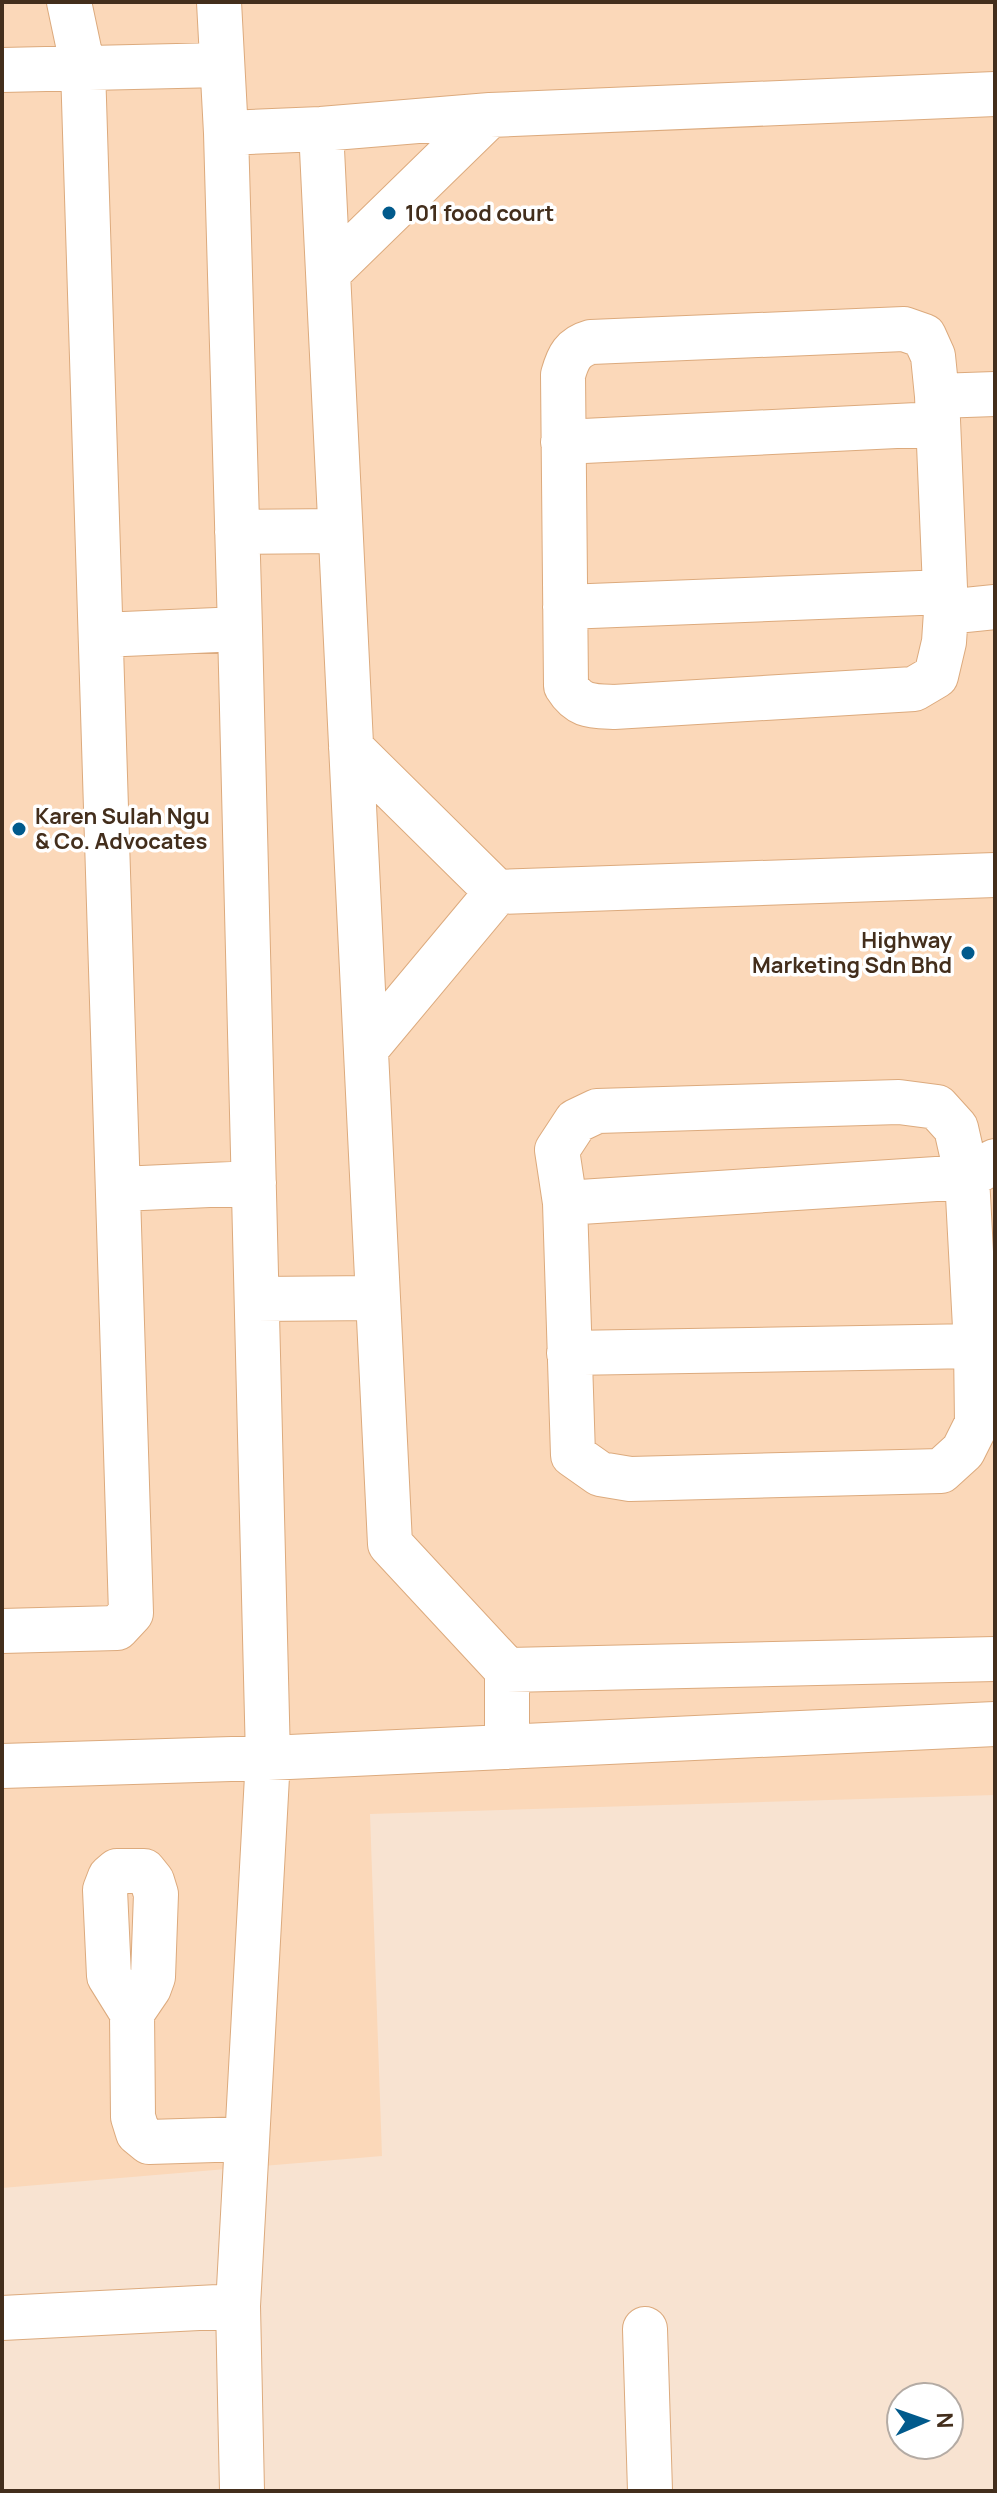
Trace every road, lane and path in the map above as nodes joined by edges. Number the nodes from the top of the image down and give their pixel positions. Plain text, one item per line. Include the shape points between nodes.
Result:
1 (69, 2) edge
2 (219, 2) edge
3 (221, 65) junction
4 (83, 68) junction
5 (2, 70) edge
6 (995, 94) edge
7 (490, 115) junction
8 (321, 129) junction
9 (226, 133) junction
10 (328, 273) junction
11 (995, 394) edge
12 (938, 410) junction
13 (563, 442) junction
14 (340, 531) junction
15 (237, 532) junction
16 (945, 602) junction
17 (565, 607) junction
18 (995, 607) edge
19 (240, 629) junction
20 (101, 635) junction
21 (351, 748) junction
22 (995, 875) edge
23 (497, 892) junction
24 (366, 1049) junction
25 (981, 1169) edge
26 (254, 1183) junction
27 (120, 1189) junction
28 (565, 1203) junction
29 (376, 1298) junction
30 (257, 1299) junction
31 (985, 1350) edge
32 (569, 1353) junction
33 (2, 1631) edge
34 (995, 1659) edge
35 (507, 1670) junction
36 (995, 1724) edge
37 (507, 1747) junction
38 (268, 1758) junction
39 (2, 1766) edge
40 (132, 2013) dead end
41 (247, 2139) junction
42 (238, 2306) junction
43 (2, 2318) edge
44 (645, 2329) dead end
45 (242, 2491) edge
46 (650, 2491) edge

1 - 4 street
2 - 3 street
3 - 4 street
3 - 9 street
4 - 5 street
4 - 20 street
6 - 7 street
7 - 8 street
7 - 10 street
8 - 9 street
8 - 10 street
9 - 15 street
10 - 14 street
11 - 12 street
12 - 13 street
12 - 13 street via 933,356 924,336 904,329 591,342 579,345 568,357
12 - 16 street
13 - 17 street
14 - 15 street
14 - 21 street
15 - 19 street
16 - 17 street
16 - 17 street via 936,676 914,689 614,707 589,706 574,699 566,686
16 - 18 street
19 - 20 street
19 - 26 street
20 - 27 street
21 - 23 street
21 - 24 street
22 - 23 street
23 - 24 street
24 - 29 street
25 - 28 street
25 - 28 street via 937,1107 899,1102 597,1111 576,1121 557,1150
25 - 31 street
26 - 27 street
26 - 30 street
27 - 33 street via 131,1613 117,1628
28 - 32 street
29 - 30 street
29 - 35 street via 390,1544
30 - 38 street
31 - 32 street
31 - 32 street via 977,1423 963,1451 941,1471 630,1479 600,1474 573,1455
34 - 35 street
35 - 37 street
36 - 37 street
37 - 38 street
38 - 39 street
38 - 41 street
40 - 41 street via 133,2117 138,2133 149,2142
41 - 42 street
42 - 43 street
42 - 45 street
44 - 46 street

